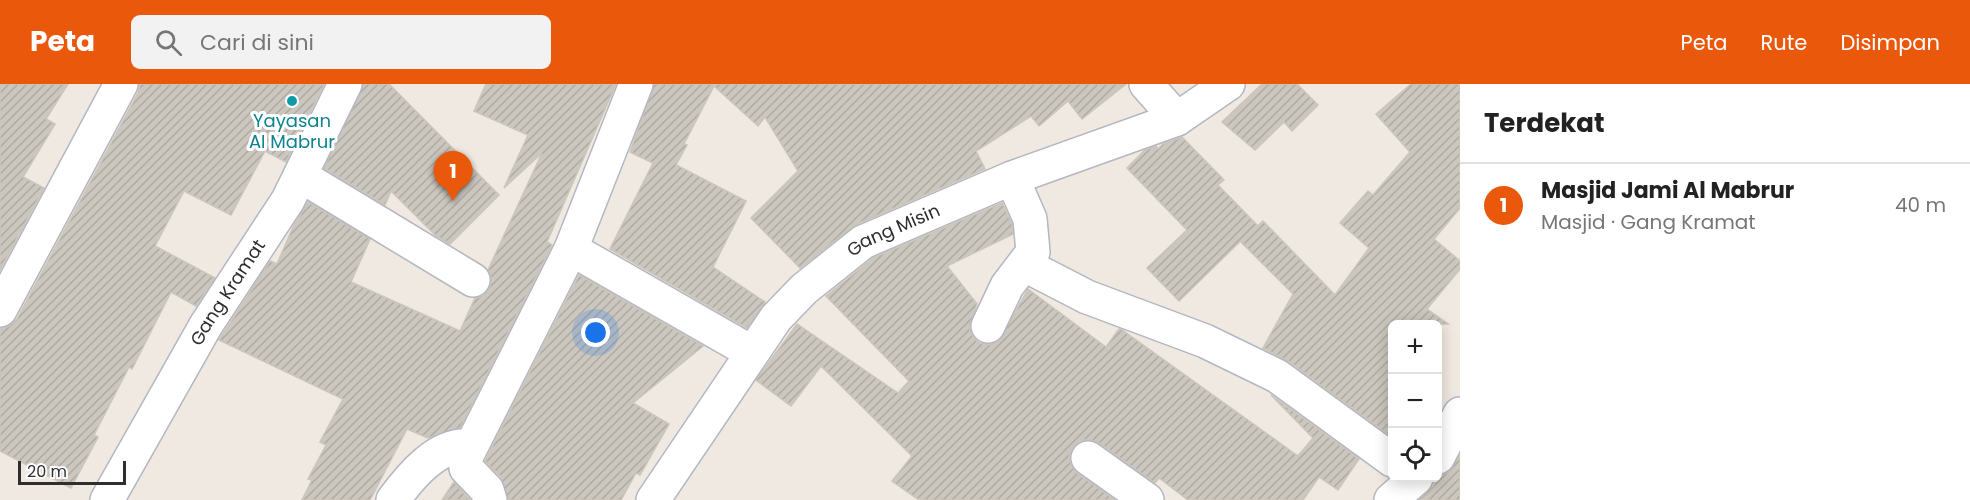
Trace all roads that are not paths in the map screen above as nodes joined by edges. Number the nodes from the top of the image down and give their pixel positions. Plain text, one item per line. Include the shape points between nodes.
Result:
1 (121, 84) edge
2 (345, 84) edge
3 (636, 84) edge
4 (1146, 84) edge
5 (1228, 84) edge
6 (1177, 119) junction
7 (301, 176) junction
8 (1012, 178) junction
9 (571, 249) junction
10 (1025, 265) junction
11 (473, 280) dead end
12 (0, 310) edge
13 (988, 326) dead end
14 (751, 352) junction
15 (1460, 414) edge
16 (470, 446) junction
17 (1442, 448) edge
18 (1388, 457) edge
19 (1088, 458) dead end
20 (1411, 482) edge
21 (107, 500) edge
22 (393, 500) edge
23 (490, 500) edge
24 (653, 500) edge
25 (1148, 500) edge
26 (1391, 500) edge

1 - 12 street
2 - 7 street, Gang Kramat
3 - 9 street
4 - 6 street
5 - 6 street, Gang Misin
6 - 8 street, Gang Misin
7 - 11 street
7 - 21 street, Gang Kramat via 262,243 206,325
8 - 10 street via 1035,245
8 - 14 street, Gang Misin via 863,242 804,289
9 - 14 street
9 - 16 street
10 - 13 street via 1007,286
10 - 18 street via 1087,297 1205,340 1277,375
14 - 24 street, Gang Misin
15 - 17 street
16 - 22 street via 449,450 426,463
16 - 23 street via 466,468 487,490
19 - 25 street
20 - 26 street

